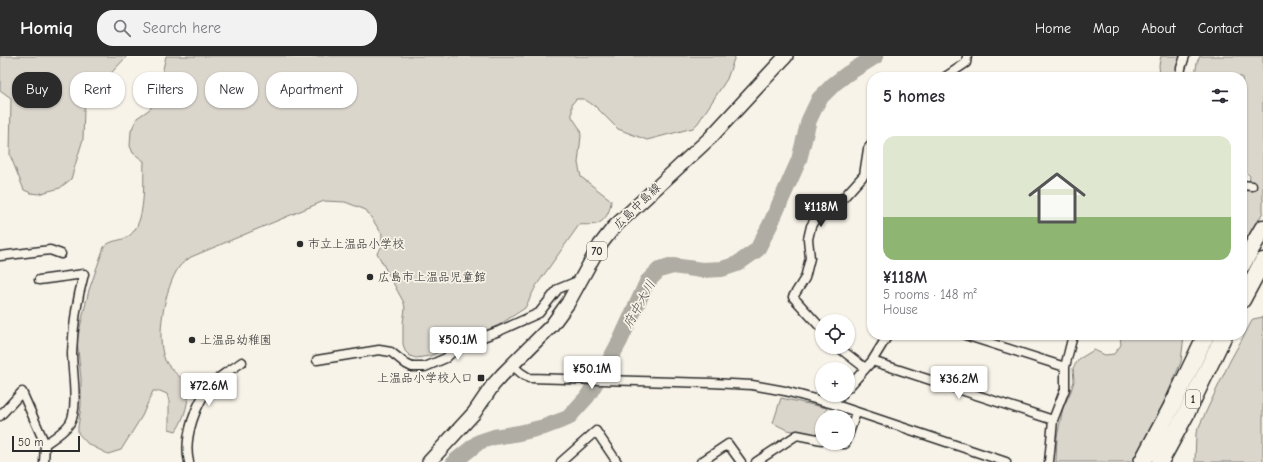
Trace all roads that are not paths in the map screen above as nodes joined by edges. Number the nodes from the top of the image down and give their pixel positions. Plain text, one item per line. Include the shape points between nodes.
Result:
1 (786, 56) edge
2 (967, 56) edge
3 (1185, 56) edge
4 (952, 72) edge
5 (1181, 72) edge
6 (867, 156) edge
7 (1247, 186) edge
8 (1252, 186) dead end
9 (1263, 228) edge
10 (61, 254) dead end
11 (0, 256) edge
12 (1247, 256) edge
13 (1260, 267) edge
14 (39, 280) dead end
15 (581, 280) junction
16 (1247, 291) edge
17 (815, 321) edge
18 (885, 340) edge
19 (981, 340) edge
20 (1072, 340) edge
21 (1204, 340) edge
22 (1222, 340) edge
23 (847, 354) edge
24 (317, 360) dead end
25 (872, 361) junction
26 (242, 362) dead end
27 (512, 364) junction
28 (1065, 367) junction
29 (864, 368) junction
30 (855, 379) edge
31 (833, 404) joint
32 (856, 413) junction
33 (0, 416) edge
34 (855, 416) edge
35 (1054, 420) junction
36 (815, 439) edge
37 (45, 444) junction
38 (44, 462) edge
39 (189, 462) edge
40 (429, 462) edge
41 (561, 462) edge
42 (617, 462) edge
43 (701, 462) edge
44 (741, 462) edge
45 (756, 462) edge
46 (1006, 462) edge
47 (1049, 462) edge
48 (1142, 462) edge
49 (1160, 462) edge

1 - 15 main road, 広島中島線 / 70 via 710,137 614,227
2 - 4 street via 966,63
3 - 5 street
6 - 17 street via 864,175 836,206 822,208 811,226 808,239 810,258 805,278 793,297
7 - 8 street
9 - 12 highway
10 - 11 street via 50,250
13 - 16 highway
14 - 37 street via 84,274 80,287 72,353 74,407 71,422
15 - 24 street via 558,289 539,313 460,346 446,358 425,367 412,367 391,352 379,350
15 - 27 main road, 広島中島線 / 70 via 552,325
18 - 25 street
19 - 28 street
20 - 28 street
21 - 48 highway, 1
22 - 49 highway, 1
23 - 29 street
25 - 29 street
25 - 35 street
26 - 39 street via 212,383 203,397 190,428 187,447
27 - 31 street via 529,378 752,385
27 - 40 main road, 広島中島線 / 70 via 493,385 474,413
28 - 35 street via 1065,389
29 - 30 street
31 - 32 street
32 - 34 street
32 - 46 street
33 - 37 street via 22,392
35 - 47 street
36 - 45 street via 797,435
37 - 38 street
41 - 42 street via 596,431
43 - 44 street via 728,444

